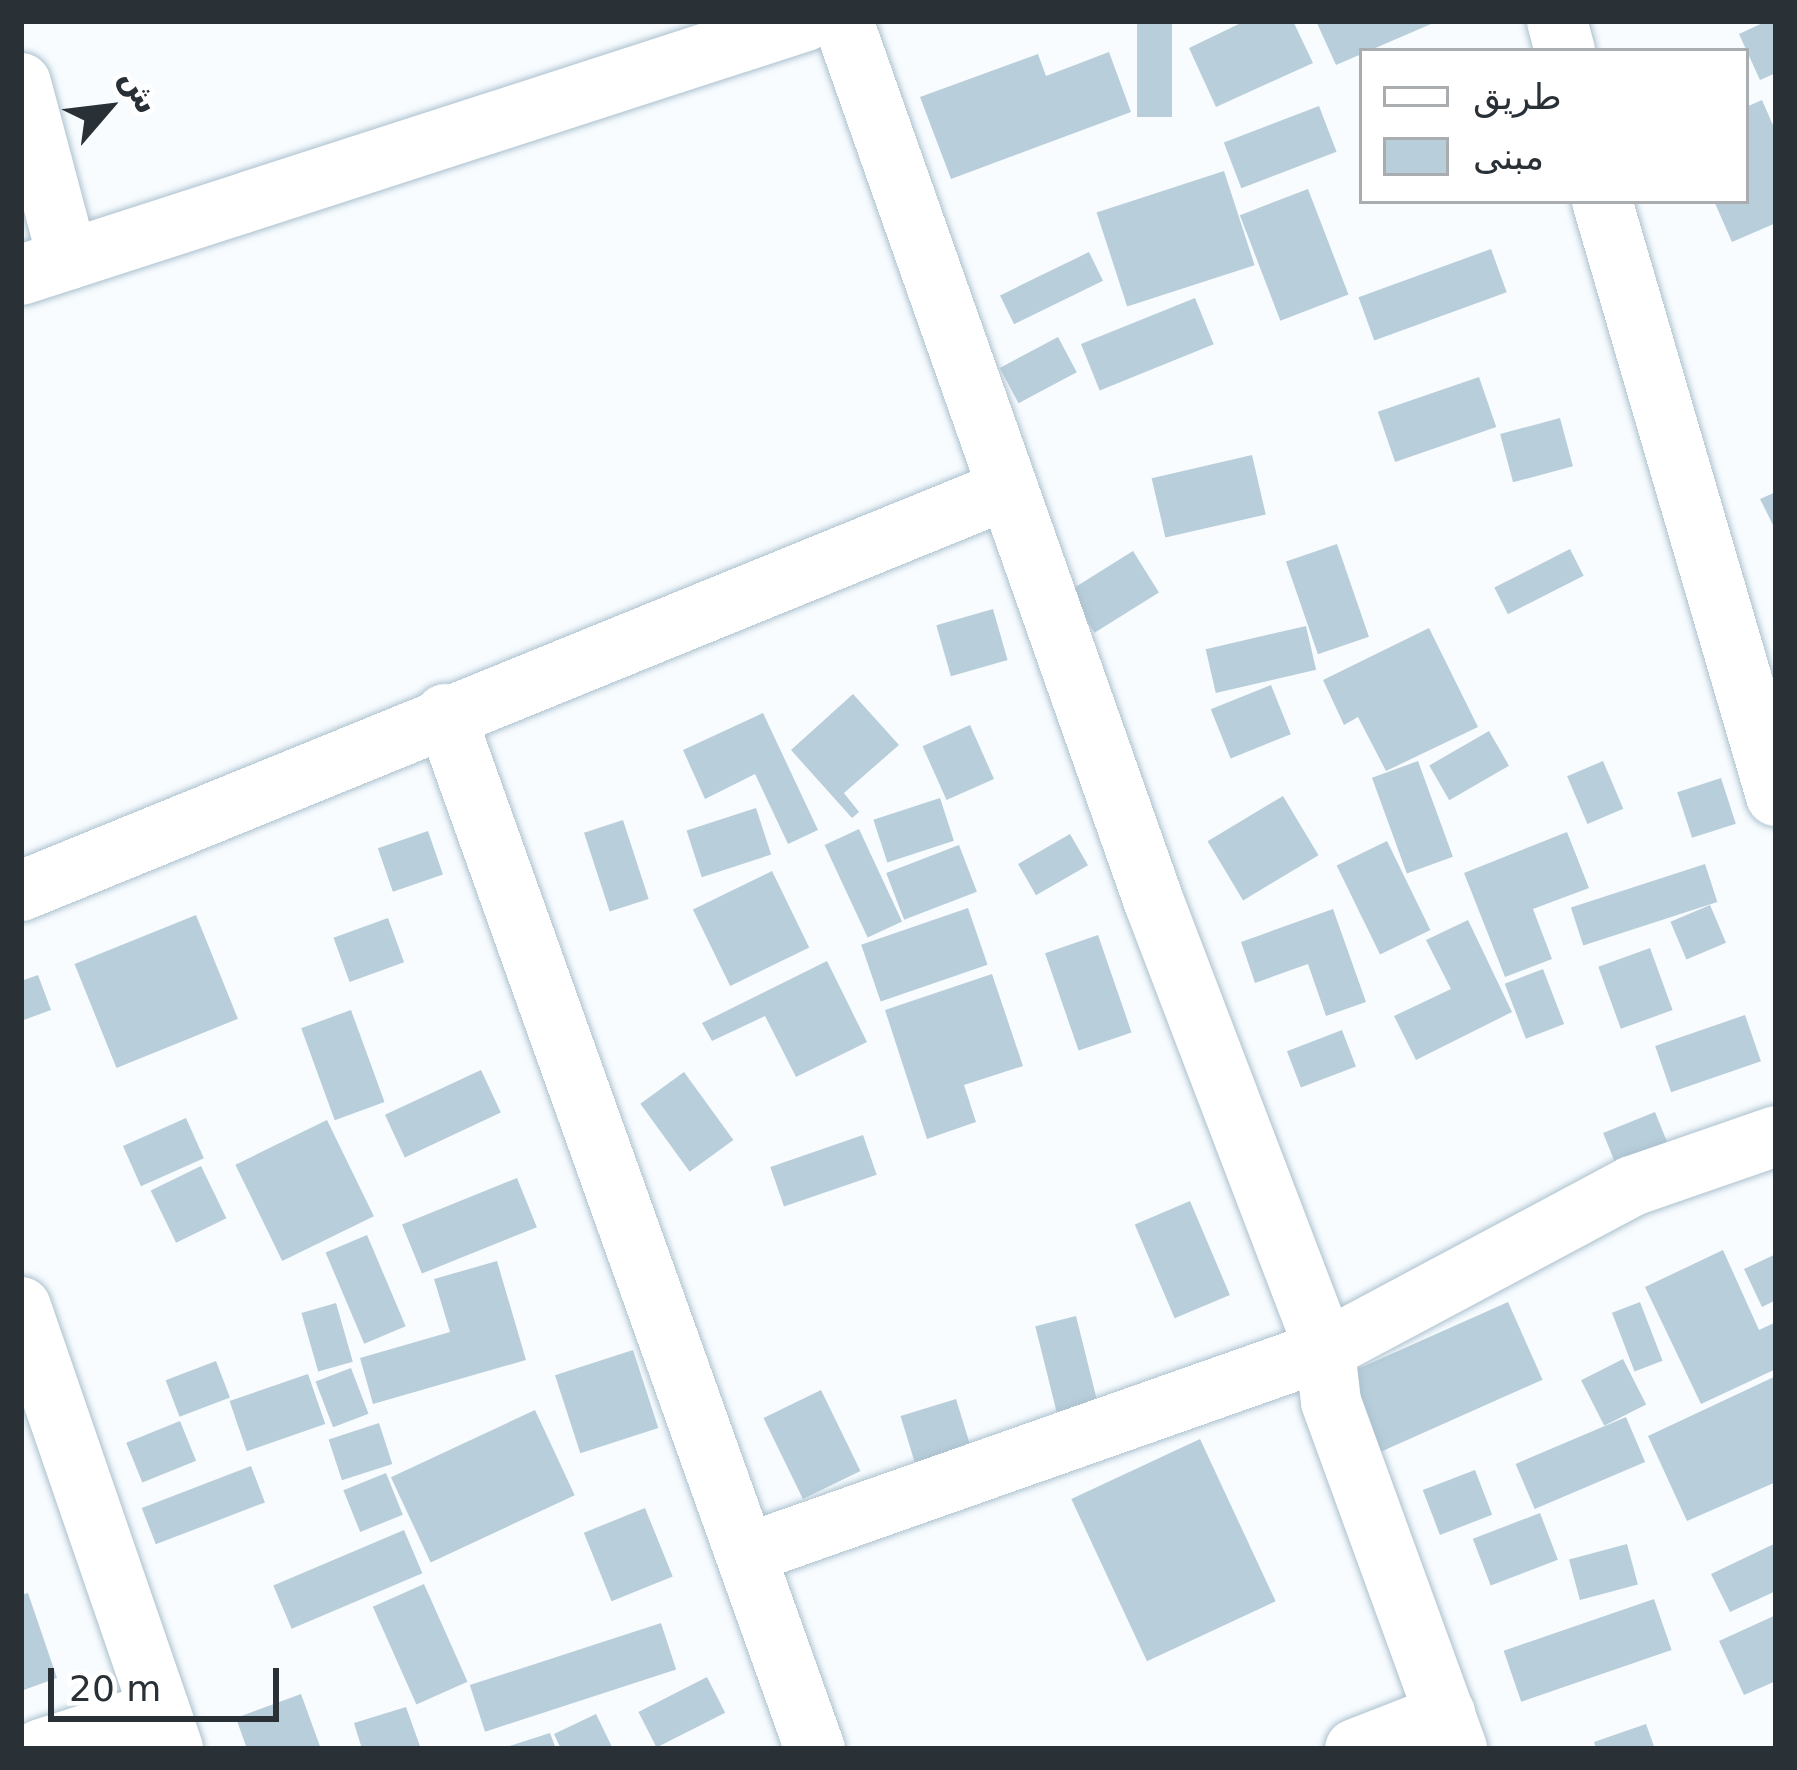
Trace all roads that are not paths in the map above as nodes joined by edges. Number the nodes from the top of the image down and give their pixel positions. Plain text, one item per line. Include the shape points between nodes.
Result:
1 (806, 21) edge
2 (843, 21) edge
3 (641, 46) edge
4 (21, 83) edge
5 (1603, 204) edge
6 (45, 268) edge
7 (1008, 489) junction
8 (445, 714) junction
9 (1776, 796) edge
10 (21, 890) edge
11 (1776, 1136) edge
12 (21, 1307) edge
13 (1325, 1351) junction
14 (746, 1554) junction
15 (166, 1730) edge
16 (1450, 1732) edge
17 (41, 1749) edge
18 (815, 1749) edge
19 (1355, 1749) edge

1 - 3 street
2 - 7 street
3 - 6 street
4 - 6 street
5 - 9 street
7 - 8 street
7 - 13 street
8 - 10 street
8 - 14 street
11 - 13 street via 1632,1186
12 - 15 street
13 - 14 street
13 - 16 street via 1330,1402
14 - 18 street
15 - 17 street
16 - 19 street

